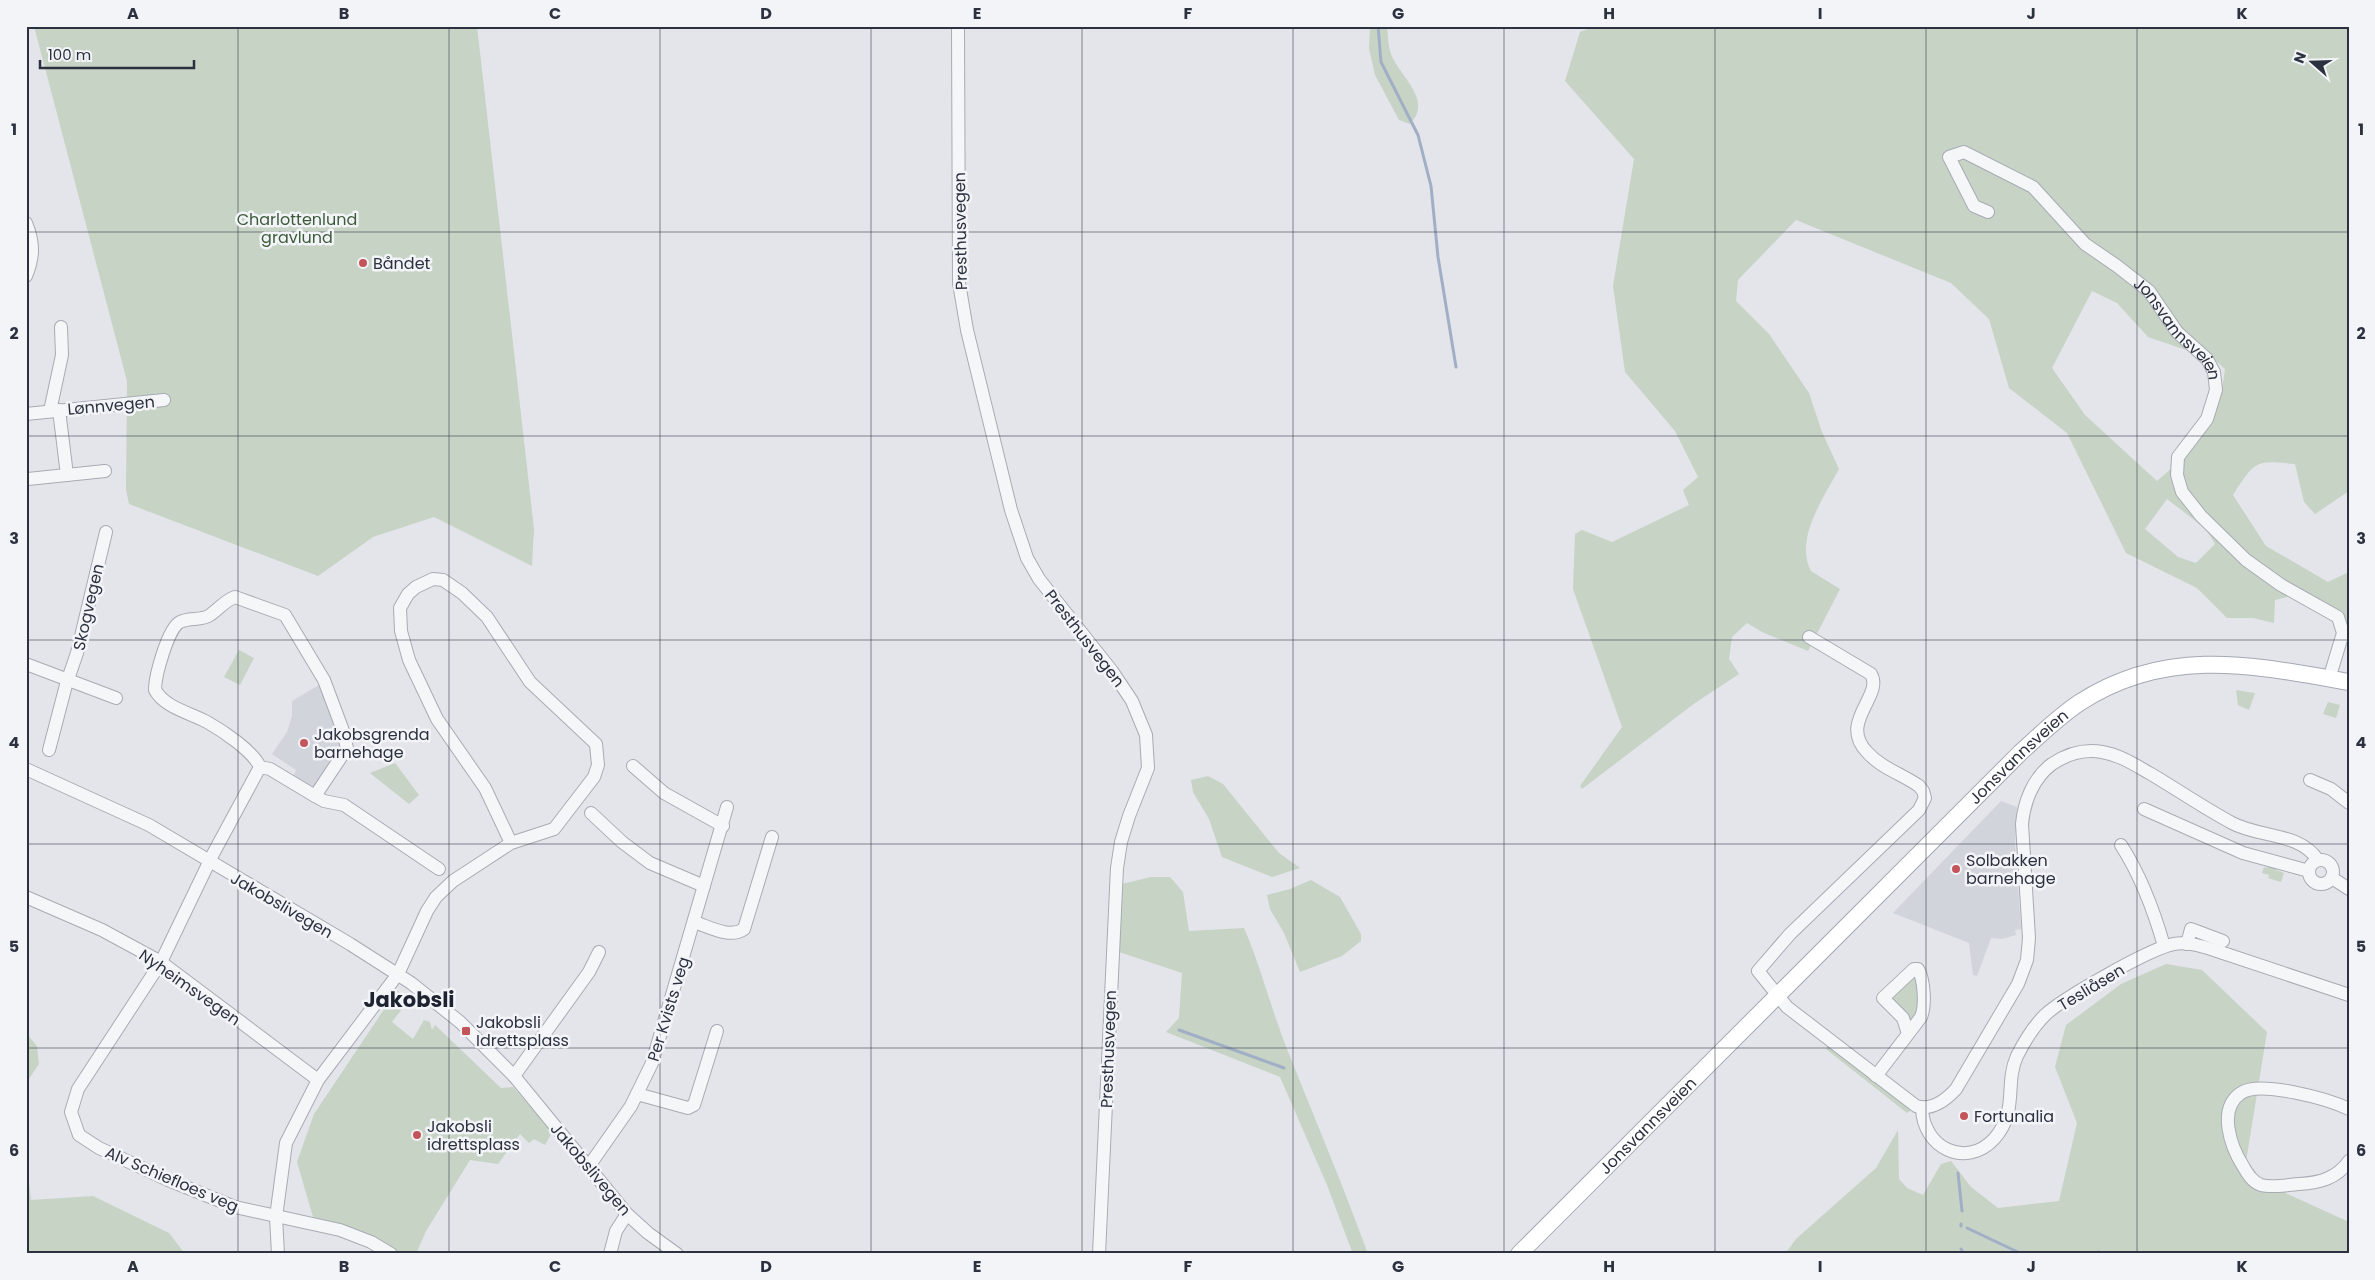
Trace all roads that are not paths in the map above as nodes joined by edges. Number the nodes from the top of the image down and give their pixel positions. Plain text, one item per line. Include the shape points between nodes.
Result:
1 (958, 26) edge
2 (1988, 212) dead end
3 (26, 223) edge
4 (26, 276) edge
5 (61, 327) dead end
6 (164, 400) dead end
7 (54, 410) junction
8 (26, 414) edge
9 (105, 471) dead end
10 (67, 475) junction
11 (28, 479) dead end
12 (106, 532) dead end
13 (1809, 637) dead end
14 (26, 664) edge
15 (2329, 679) junction
16 (67, 681) junction
17 (2349, 682) edge
18 (116, 698) dead end
19 (49, 750) dead end
20 (633, 766) dead end
21 (260, 767) junction
22 (26, 769) edge
23 (2310, 780) dead end
24 (315, 796) junction
25 (2349, 803) edge
26 (728, 807) dead end
27 (2144, 809) dead end
28 (591, 813) dead end
29 (723, 826) junction
30 (772, 837) dead end
31 (511, 843) junction
32 (2120, 845) dead end
33 (2318, 860) junction
34 (209, 862) junction
35 (439, 869) dead end
36 (2308, 870) junction
37 (2332, 878) junction
38 (704, 886) junction
39 (2349, 890) edge
40 (26, 897) edge
41 (694, 922) junction
42 (2223, 941) dead end
43 (2187, 944) junction
44 (2164, 946) junction
45 (599, 952) dead end
46 (161, 962) junction
47 (398, 974) junction
48 (2349, 994) edge
49 (1778, 997) junction
50 (717, 1031) dead end
51 (1908, 1034) junction
52 (514, 1076) junction
53 (1876, 1076) junction
54 (318, 1080) junction
55 (637, 1094) junction
56 (1922, 1108) junction
57 (2349, 1108) edge
58 (2349, 1161) edge
59 (589, 1166) junction
60 (627, 1214) junction
61 (276, 1217) junction
62 (278, 1254) edge
63 (391, 1254) edge
64 (610, 1254) edge
65 (677, 1254) edge
66 (1099, 1254) edge
67 (1519, 1254) edge

1 - 66 street, Presthusvegen via 959,284 1010,510 1027,558 1039,579 1132,701 1146,735 1148,751 1148,768 1128,816 1117,868
2 - 15 street, Jonsvannsveien via 1974,206 1949,157 1964,152 2033,187 2085,244 2149,291 2177,332 2207,359 2214,372 2216,390 2207,419 2178,457 2177,475 2182,492 2201,516 2246,560 2281,585 2338,617 2343,633
3 - 4 street via 33,251
5 - 7 street, Lønnvegen via 62,355
6 - 7 street, Lønnvegen
7 - 8 street, Lønnvegen
7 - 10 street, Lønnvegen
9 - 10 street
10 - 11 street
12 - 16 street, Skogvegen via 77,653
13 - 49 street via 1871,674 1873,687 1858,722 1859,740 1870,756 1919,786 1925,798 1919,810 1763,963 1758,971
14 - 16 street
15 - 17 main road, Jonsvannsveien
15 - 49 main road, Jonsvannsveien via 2240,665 2191,664 2137,675 2094,694 2064,714 2021,752
16 - 18 street
16 - 19 street, Skogvegen
20 - 29 street via 664,793
21 - 24 street via 270,769
21 - 24 street via 228,736 179,710 155,690 159,667 173,628 181,621 209,617 235,596 285,615 324,680 347,748
21 - 34 street, Alv Schiefloes veg
22 - 34 street, Jakobslivegen via 136,818
23 - 25 street via 2331,789
24 - 35 street via 344,804
26 - 29 street, Per Kvists veg
27 - 36 street via 2243,853
28 - 38 street via 650,863
29 - 38 street, Per Kvists veg
30 - 41 street via 744,929 731,934
31 - 31 street via 554,829 594,778 598,766 596,744 530,682 481,611 443,580 433,579 416,586 408,594 400,608 400,631 409,660 437,719 486,788
31 - 47 street via 436,896 426,910
32 - 44 street via 2133,863 2156,917
33 - 36 street
33 - 37 street via 2326,860 2332,866
33 - 56 street via 2310,849 2300,843 2233,823 2121,757 2090,751 2074,753 2059,760 2038,780 2023,814 2029,938 2023,972 1956,1089 1940,1103
34 - 46 street, Alv Schiefloes veg
34 - 47 street, Jakobslivegen
36 - 37 street via 2317,884
37 - 39 street
38 - 41 street, Per Kvists veg
40 - 46 street, Nyheimsvegen via 102,930
41 - 55 street, Per Kvists veg via 660,1041
42 - 43 street via 2191,929
43 - 44 street, Tesliåsen
43 - 48 street, Tesliåsen via 2235,956
44 - 56 street, Tesliåsen via 2066,999 2045,1016 2017,1056 2008,1117 1993,1140 1973,1152 1945,1149 1925,1128
45 - 52 street via 589,972
46 - 54 street, Nyheimsvegen
46 - 61 street, Alv Schiefloes veg via 78,1089 71,1112 79,1134 123,1160 202,1195
47 - 52 street, Jakobslivegen via 460,1022
47 - 54 street
49 - 53 street
49 - 67 main road, Jonsvannsveien
50 - 55 street via 694,1105 688,1108
51 - 51 street via 1923,1011 1918,969 1914,968 1883,998 1903,1018
51 - 53 street
52 - 59 street, Jakobslivegen
53 - 56 street via 1910,1103
54 - 61 street via 286,1143
55 - 59 street, Per Kvists veg
57 - 58 street via 2283,1091 2251,1088 2240,1093 2231,1104 2228,1131 2234,1153 2251,1178 2261,1185 2318,1182 2337,1175
59 - 60 street, Jakobslivegen
60 - 64 street via 616,1231
60 - 65 street, Jakobslivegen
61 - 62 street
61 - 63 street, Alv Schiefloes veg via 340,1230

